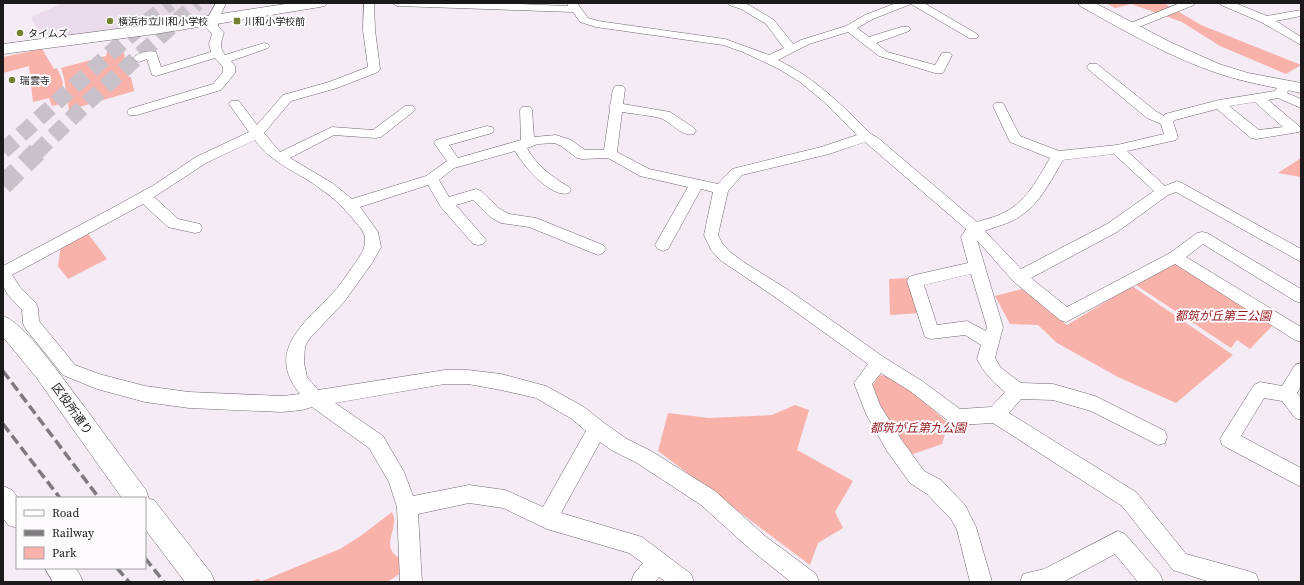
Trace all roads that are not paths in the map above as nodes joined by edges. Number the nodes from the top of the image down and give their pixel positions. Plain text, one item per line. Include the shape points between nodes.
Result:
1 (221, 3) edge
2 (320, 3) edge
3 (369, 3) edge
4 (397, 3) edge
5 (733, 3) edge
6 (906, 3) edge
7 (916, 3) edge
8 (1085, 3) edge
9 (1190, 3) edge
10 (1225, 3) edge
11 (573, 6) edge
12 (1301, 13) edge
13 (1265, 20) junction
14 (212, 21) junction
15 (1130, 27) junction
16 (850, 28) junction
17 (905, 29) dead end
18 (973, 36) dead end
19 (869, 41) junction
20 (1301, 42) edge
21 (264, 46) dead end
22 (790, 48) junction
23 (3, 49) edge
24 (946, 55) dead end
25 (220, 57) junction
26 (139, 58) dead end
27 (769, 60) junction
28 (1093, 67) dead end
29 (1301, 88) edge
30 (619, 89) dead end
31 (1282, 89) junction
32 (1258, 98) junction
33 (235, 104) dead end
34 (1219, 104) junction
35 (1301, 104) edge
36 (999, 106) dead end
37 (615, 107) junction
38 (409, 109) dead end
39 (526, 110) dead end
40 (133, 112) dead end
41 (1167, 122) junction
42 (486, 130) dead end
43 (689, 131) dead end
44 (256, 134) junction
45 (866, 137) junction
46 (523, 144) junction
47 (1117, 149) junction
48 (610, 154) junction
49 (1058, 156) junction
50 (280, 158) junction
51 (455, 163) junction
52 (431, 179) junction
53 (696, 185) junction
54 (721, 189) junction
55 (564, 190) dead end
56 (1163, 192) junction
57 (144, 196) junction
58 (446, 203) junction
59 (350, 205) junction
60 (195, 228) dead end
61 (974, 228) junction
62 (478, 240) dead end
63 (662, 245) dead end
64 (598, 249) dead end
65 (1301, 256) edge
66 (1175, 257) junction
67 (976, 267) junction
68 (3, 273) edge
69 (1019, 277) junction
70 (1301, 297) edge
71 (16, 327) edge
72 (1301, 335) edge
73 (990, 342) junction
74 (879, 363) junction
75 (1301, 370) edge
76 (1017, 391) junction
77 (1287, 394) junction
78 (314, 398) junction
79 (1301, 412) edge
80 (996, 415) junction
81 (597, 429) junction
82 (1158, 437) dead end
83 (1301, 478) edge
84 (136, 497) edge
85 (3, 498) edge
86 (407, 507) junction
87 (146, 510) edge
88 (16, 515) edge
89 (547, 519) junction
90 (658, 562) junction
91 (59, 569) edge
92 (1043, 581) edge
93 (70, 582) edge
94 (202, 582) edge
95 (411, 582) edge
96 (642, 582) edge
97 (683, 582) edge
98 (808, 582) edge
99 (981, 582) edge
100 (1152, 582) edge
101 (1248, 582) edge

1 - 14 street
2 - 14 main road
3 - 44 street via 369,30 374,69 334,85 287,98
4 - 11 street
5 - 22 street via 770,22
6 - 16 street via 869,17
7 - 18 street
8 - 15 street
9 - 15 street
10 - 13 street
11 - 27 street via 584,20 596,24 725,42
12 - 13 street
13 - 20 street
14 - 23 main road
14 - 25 street via 212,27 218,32 214,42
15 - 31 street via 1215,68
16 - 19 street
16 - 22 street
17 - 19 street
19 - 24 street via 883,54 939,70
21 - 25 street
22 - 27 street
25 - 26 street via 156,72 152,54
25 - 40 street via 230,69 217,87
27 - 45 street via 813,86
28 - 41 street via 1152,115
29 - 31 street
30 - 37 street
31 - 32 street
31 - 35 street
32 - 34 street
32 - 34 street via 1294,129 1256,135
33 - 44 street
34 - 41 street via 1170,117
36 - 49 street via 1015,139
37 - 43 street via 665,115
37 - 48 street
38 - 50 street via 376,134 332,131
39 - 46 street
41 - 47 street via 1171,137
42 - 51 street via 441,143
44 - 50 street
44 - 57 street via 201,160
45 - 54 street via 824,151 737,172
45 - 61 street
46 - 48 street via 556,139 582,155
46 - 51 street
46 - 55 street via 525,158 547,180
47 - 49 street
47 - 56 street
48 - 53 street via 645,173
49 - 61 street via 1034,198 1009,217
50 - 59 street via 327,186
51 - 52 street
52 - 58 street
52 - 59 street
53 - 54 street
53 - 63 street
54 - 74 street via 711,235 725,256
56 - 65 street via 1177,186
56 - 69 street via 1112,228
57 - 60 street via 173,222
57 - 68 street
58 - 62 street
58 - 64 street via 476,194 495,213 506,219 531,222
59 - 78 street via 372,232 373,247 351,282 297,344 295,363 299,380
61 - 67 street via 968,236
61 - 69 street
66 - 69 street via 1066,315
66 - 70 street via 1202,237
66 - 72 street
67 - 73 street via 995,327
67 - 73 street via 915,281 931,332 966,328
68 - 71 street via 14,291 30,308
71 - 78 street via 69,370 97,381 146,394 189,400 282,404
71 - 84 street, 区役所通り
73 - 76 street via 986,359 995,373
74 - 80 street via 916,386 957,417
74 - 99 street via 863,383 872,408 917,477 934,486 958,512 966,527
75 - 77 street
76 - 80 street
76 - 82 street via 1053,392 1094,404
77 - 79 street
77 - 83 street via 1260,390 1229,439
78 - 81 street via 445,377 468,377 540,391 578,413
78 - 86 street via 376,442 397,478
80 - 101 street via 1129,500 1180,563
81 - 89 street
81 - 98 street via 708,498 758,543
85 - 88 street
86 - 89 street via 469,494 505,499
86 - 95 street
87 - 94 street
89 - 90 street via 635,544
90 - 96 street
90 - 97 street
91 - 93 street
92 - 100 street via 1118,541

